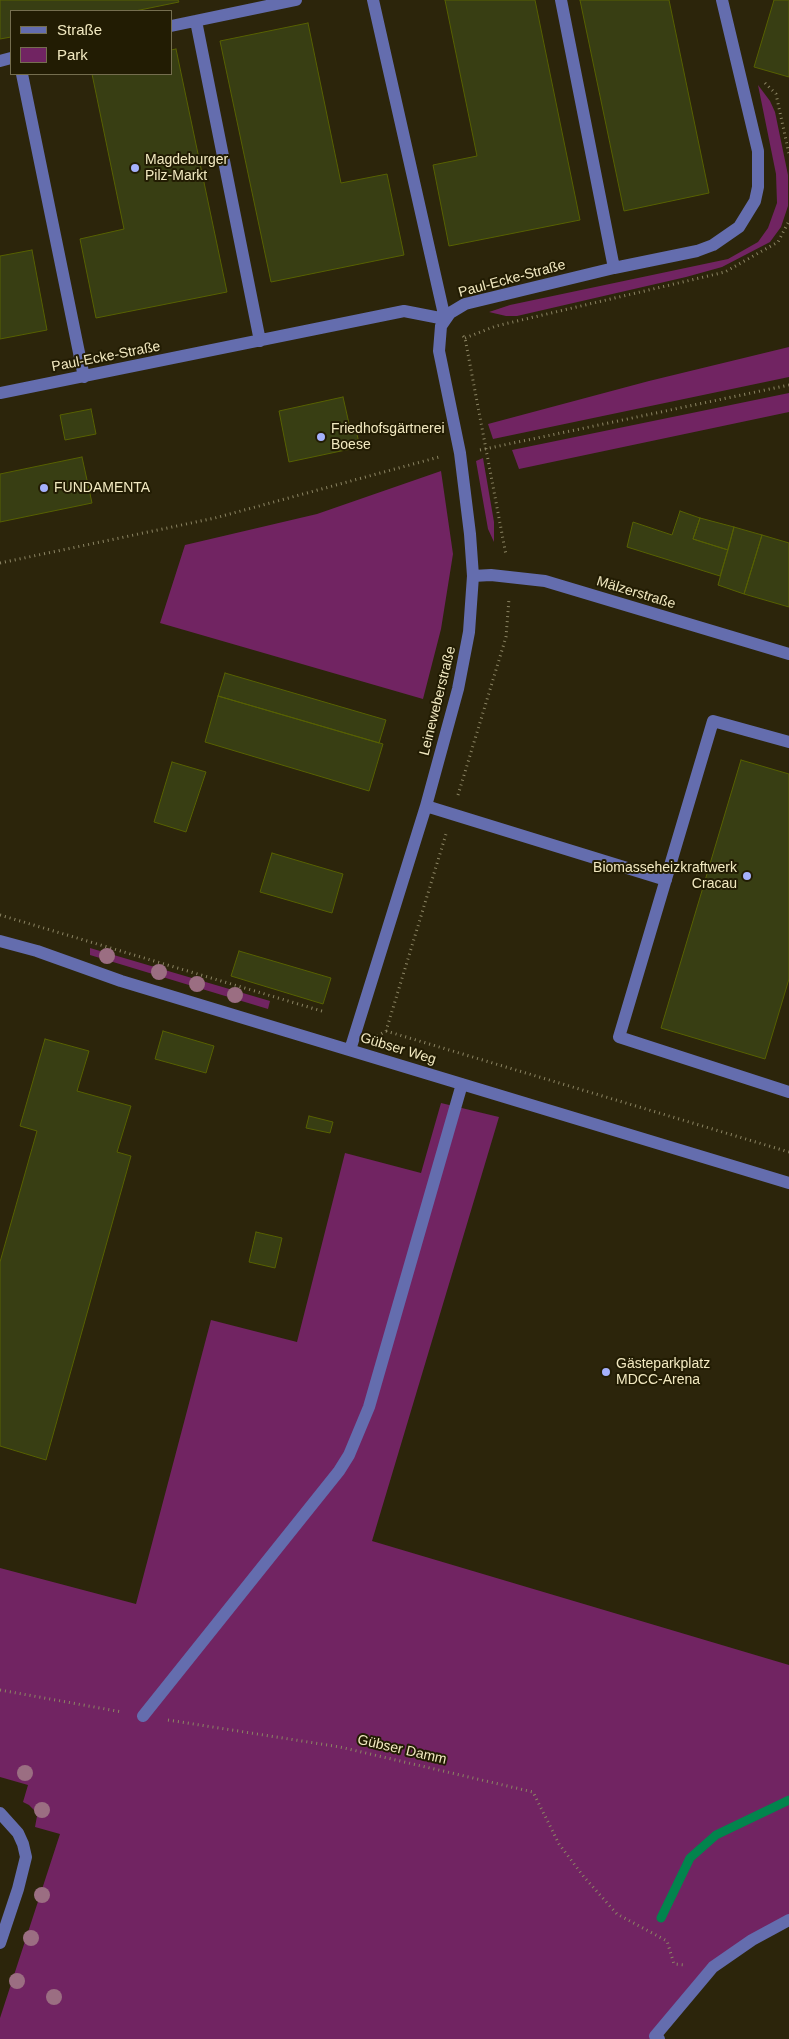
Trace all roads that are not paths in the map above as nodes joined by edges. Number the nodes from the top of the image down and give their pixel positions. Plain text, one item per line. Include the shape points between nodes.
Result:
1 (296, 0) edge
2 (373, 0) edge
3 (561, 0) edge
4 (722, 0) edge
5 (196, 21) junction
6 (172, 26) edge
7 (22, 75) edge
8 (614, 268) junction
9 (445, 319) junction
10 (260, 341) junction
11 (84, 377) junction
12 (0, 393) edge
13 (472, 576) junction
14 (789, 654) edge
15 (789, 742) edge
16 (426, 806) junction
17 (666, 880) junction
18 (0, 941) edge
19 (350, 1050) junction
20 (462, 1084) junction
21 (789, 1092) edge
22 (789, 1183) edge
23 (142, 1716) road end
24 (0, 1813) edge
25 (789, 1920) edge
26 (0, 1943) edge
27 (659, 2039) edge

1 - 5 street
2 - 9 street
3 - 8 street
4 - 8 street, Paul-Ecke-Straße via 758,150 755,201 739,228 713,245
5 - 6 street
5 - 10 street
7 - 11 street
8 - 9 street, Paul-Ecke-Straße via 465,304
9 - 10 street, Paul-Ecke-Straße via 404,311
9 - 13 street, Leineweberstraße via 439,351 466,493
10 - 11 street, Paul-Ecke-Straße
11 - 12 street, Paul-Ecke-Straße
13 - 14 street, Mälzerstraße via 491,575 545,582
13 - 16 street, Leineweberstraße via 465,663
15 - 17 street via 713,721
16 - 17 street
16 - 19 street, Leineweberstraße
17 - 21 street via 619,1037
18 - 19 street, Gübser Weg
19 - 20 street, Gübser Weg
20 - 22 street, Gübser Weg
20 - 23 street via 369,1407 349,1455
24 - 26 street via 18,1833 26,1857
25 - 27 street via 713,1967 655,2036

